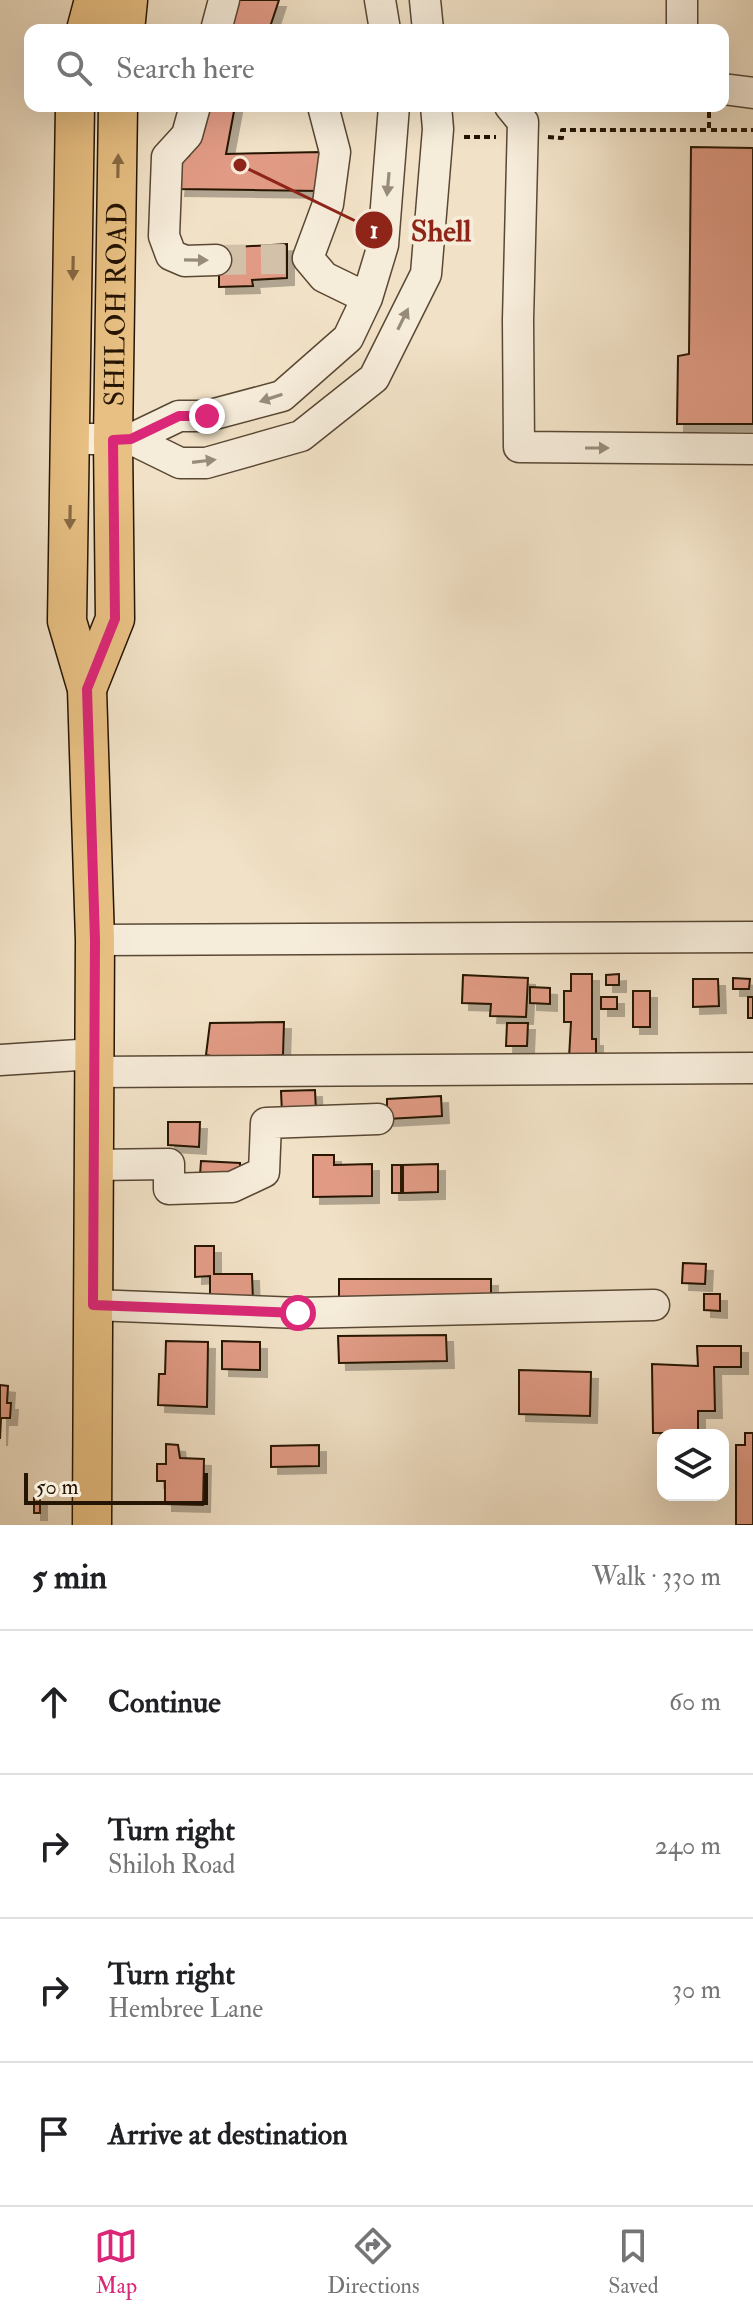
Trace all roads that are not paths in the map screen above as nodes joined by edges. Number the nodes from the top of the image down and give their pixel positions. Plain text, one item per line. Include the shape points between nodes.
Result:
1 (94, 0) edge
2 (109, 0) edge
3 (125, 0) edge
4 (224, 0) edge
5 (380, 0) edge
6 (425, 0) edge
7 (682, 0) edge
8 (88, 24) edge
9 (112, 24) edge
10 (123, 24) edge
11 (218, 24) edge
12 (384, 24) edge
13 (427, 24) edge
14 (682, 24) edge
15 (729, 90) edge
16 (753, 93) edge
17 (75, 112) edge
18 (118, 112) edge
19 (193, 112) edge
20 (325, 112) edge
21 (394, 112) edge
22 (437, 112) edge
23 (515, 112) edge
24 (216, 260) tunnel mouth
25 (367, 298) junction
26 (72, 439) junction
27 (122, 440) junction
28 (753, 449) edge
29 (87, 689) junction
30 (753, 937) edge
31 (95, 940) junction
32 (0, 1060) edge
33 (94, 1063) junction
34 (753, 1068) edge
35 (378, 1119) dead end
36 (94, 1165) junction
37 (93, 1305) junction
38 (654, 1305) dead end
39 (92, 1525) edge

1 - 8 main road
2 - 9 main road
3 - 10 highway
4 - 11 street
5 - 12 street
6 - 13 street
7 - 14 street
15 - 16 street
17 -> 26 main road, SHILOH ROAD
27 -> 18 main road, SHILOH ROAD
19 -> 24 street via 187,135 167,157 164,236 171,255 185,261
20 - 25 street via 335,152 328,204 296,258
21 -> 25 street via 383,245
27 -> 22 street via 180,463 206,463 301,436 374,378 426,274
23 -> 28 street via 523,122 519,447
25 -> 27 street via 348,338 282,396 207,416 179,416
26 - 27 street
26 -> 29 main road, SHILOH ROAD via 67,621
27 - 29 main road, SHILOH ROAD via 115,619
29 - 31 main road, SHILOH ROAD
30 - 31 street
31 - 33 main road, SHILOH ROAD
32 - 33 street
33 - 34 street
33 - 36 main road, SHILOH ROAD
35 - 36 street via 266,1123 264,1172 232,1187 169,1189 169,1164
36 - 37 main road, SHILOH ROAD
37 - 38 street via 298,1313
37 - 39 main road, SHILOH ROAD

